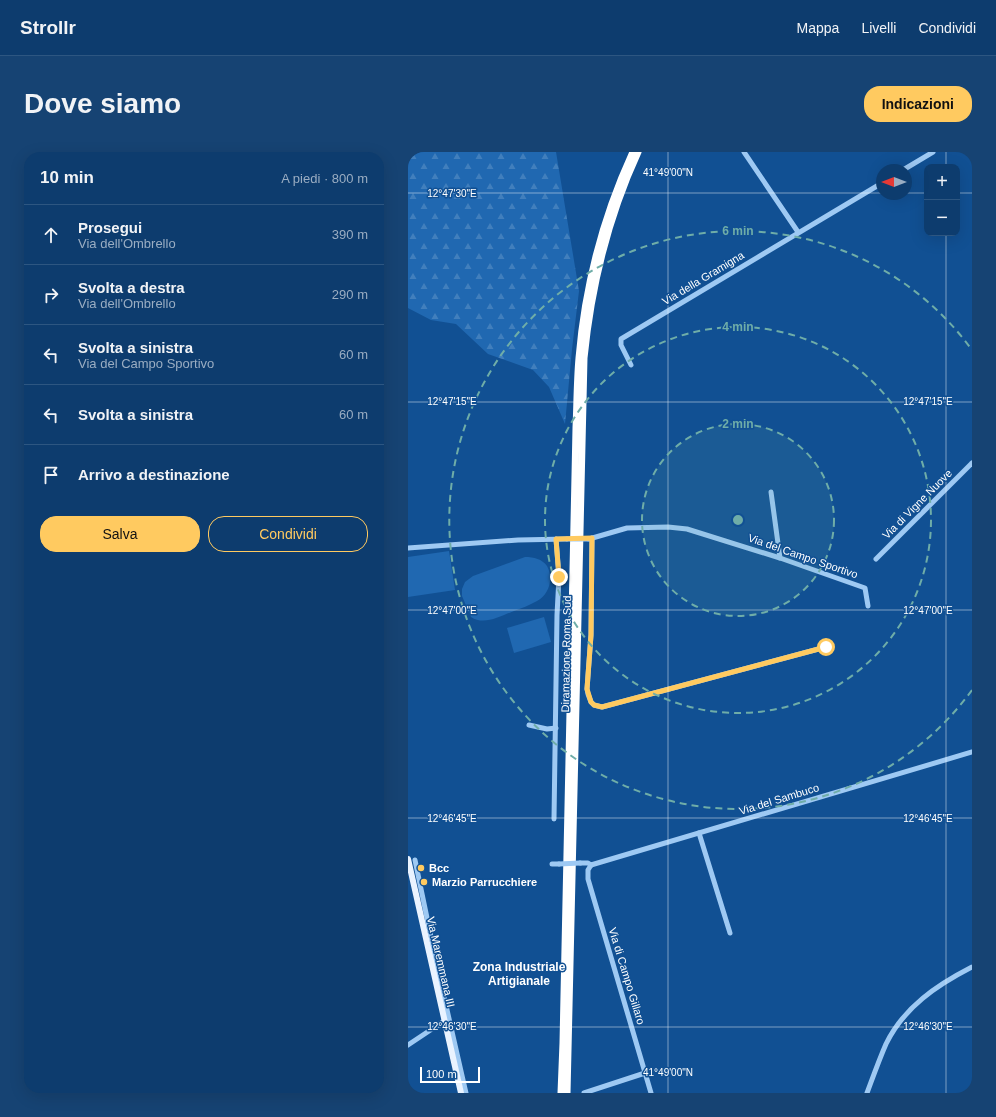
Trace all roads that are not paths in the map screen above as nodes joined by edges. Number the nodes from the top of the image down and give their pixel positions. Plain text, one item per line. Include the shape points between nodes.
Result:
1 (633, 152) edge
2 (638, 152) edge
3 (744, 152) edge
4 (933, 152) edge
5 (912, 165) edge
6 (876, 186) edge
7 (798, 232) junction
8 (631, 365) dead end
9 (972, 463) edge
10 (771, 492) dead end
11 (556, 539) junction
12 (590, 539) junction
13 (408, 548) edge
14 (780, 558) junction
15 (876, 559) dead end
16 (868, 606) dead end
17 (826, 647) dead end
18 (530, 725) dead end
19 (556, 728) junction
20 (972, 752) edge
21 (554, 818) dead end
22 (699, 833) junction
23 (408, 859) edge
24 (415, 860) dead end
25 (552, 864) dead end
26 (591, 865) junction
27 (730, 934) dead end
28 (972, 967) edge
29 (444, 1021) junction
30 (408, 1045) edge
31 (645, 1072) junction
32 (460, 1093) edge
33 (466, 1093) edge
34 (561, 1093) edge
35 (567, 1093) edge
36 (584, 1093) edge
37 (651, 1093) edge
38 (867, 1093) edge

1 - 34 highway, Diramazione Roma Sud via 610,206 596,254 585,307 578,369
2 - 35 highway, Diramazione Roma Sud via 617,205 599,262 584,358
3 - 7 street
4 - 5 street
6 - 7 street, Via della Gramigna
7 - 8 street, Via della Gramigna via 621,339 621,345
9 - 15 street, Via di Vigne Nuove
10 - 14 street
11 - 12 street, Via del Campo Sportivo, bridge
11 - 13 street, Via del Campo Sportivo
11 - 19 street via 559,577
12 - 14 street, Via del Campo Sportivo via 627,528 681,528
12 - 17 street via 591,635 587,689 594,705 602,707
14 - 16 street, Via del Campo Sportivo via 865,588
18 - 19 street via 547,729
19 - 21 street
20 - 22 street, Via del Sambuco
22 - 26 street, Via del Sambuco
22 - 27 street
23 - 29 main road, Via Maremmana III
24 - 33 street
25 - 26 street, bridge
26 - 31 street, Via di Campo Gillaro via 588,880
28 - 38 street via 929,992 898,1024 886,1043
29 - 30 street
29 - 32 main road, Via Maremmana III
31 - 36 street
31 - 37 street, Via di Campo Gillaro

